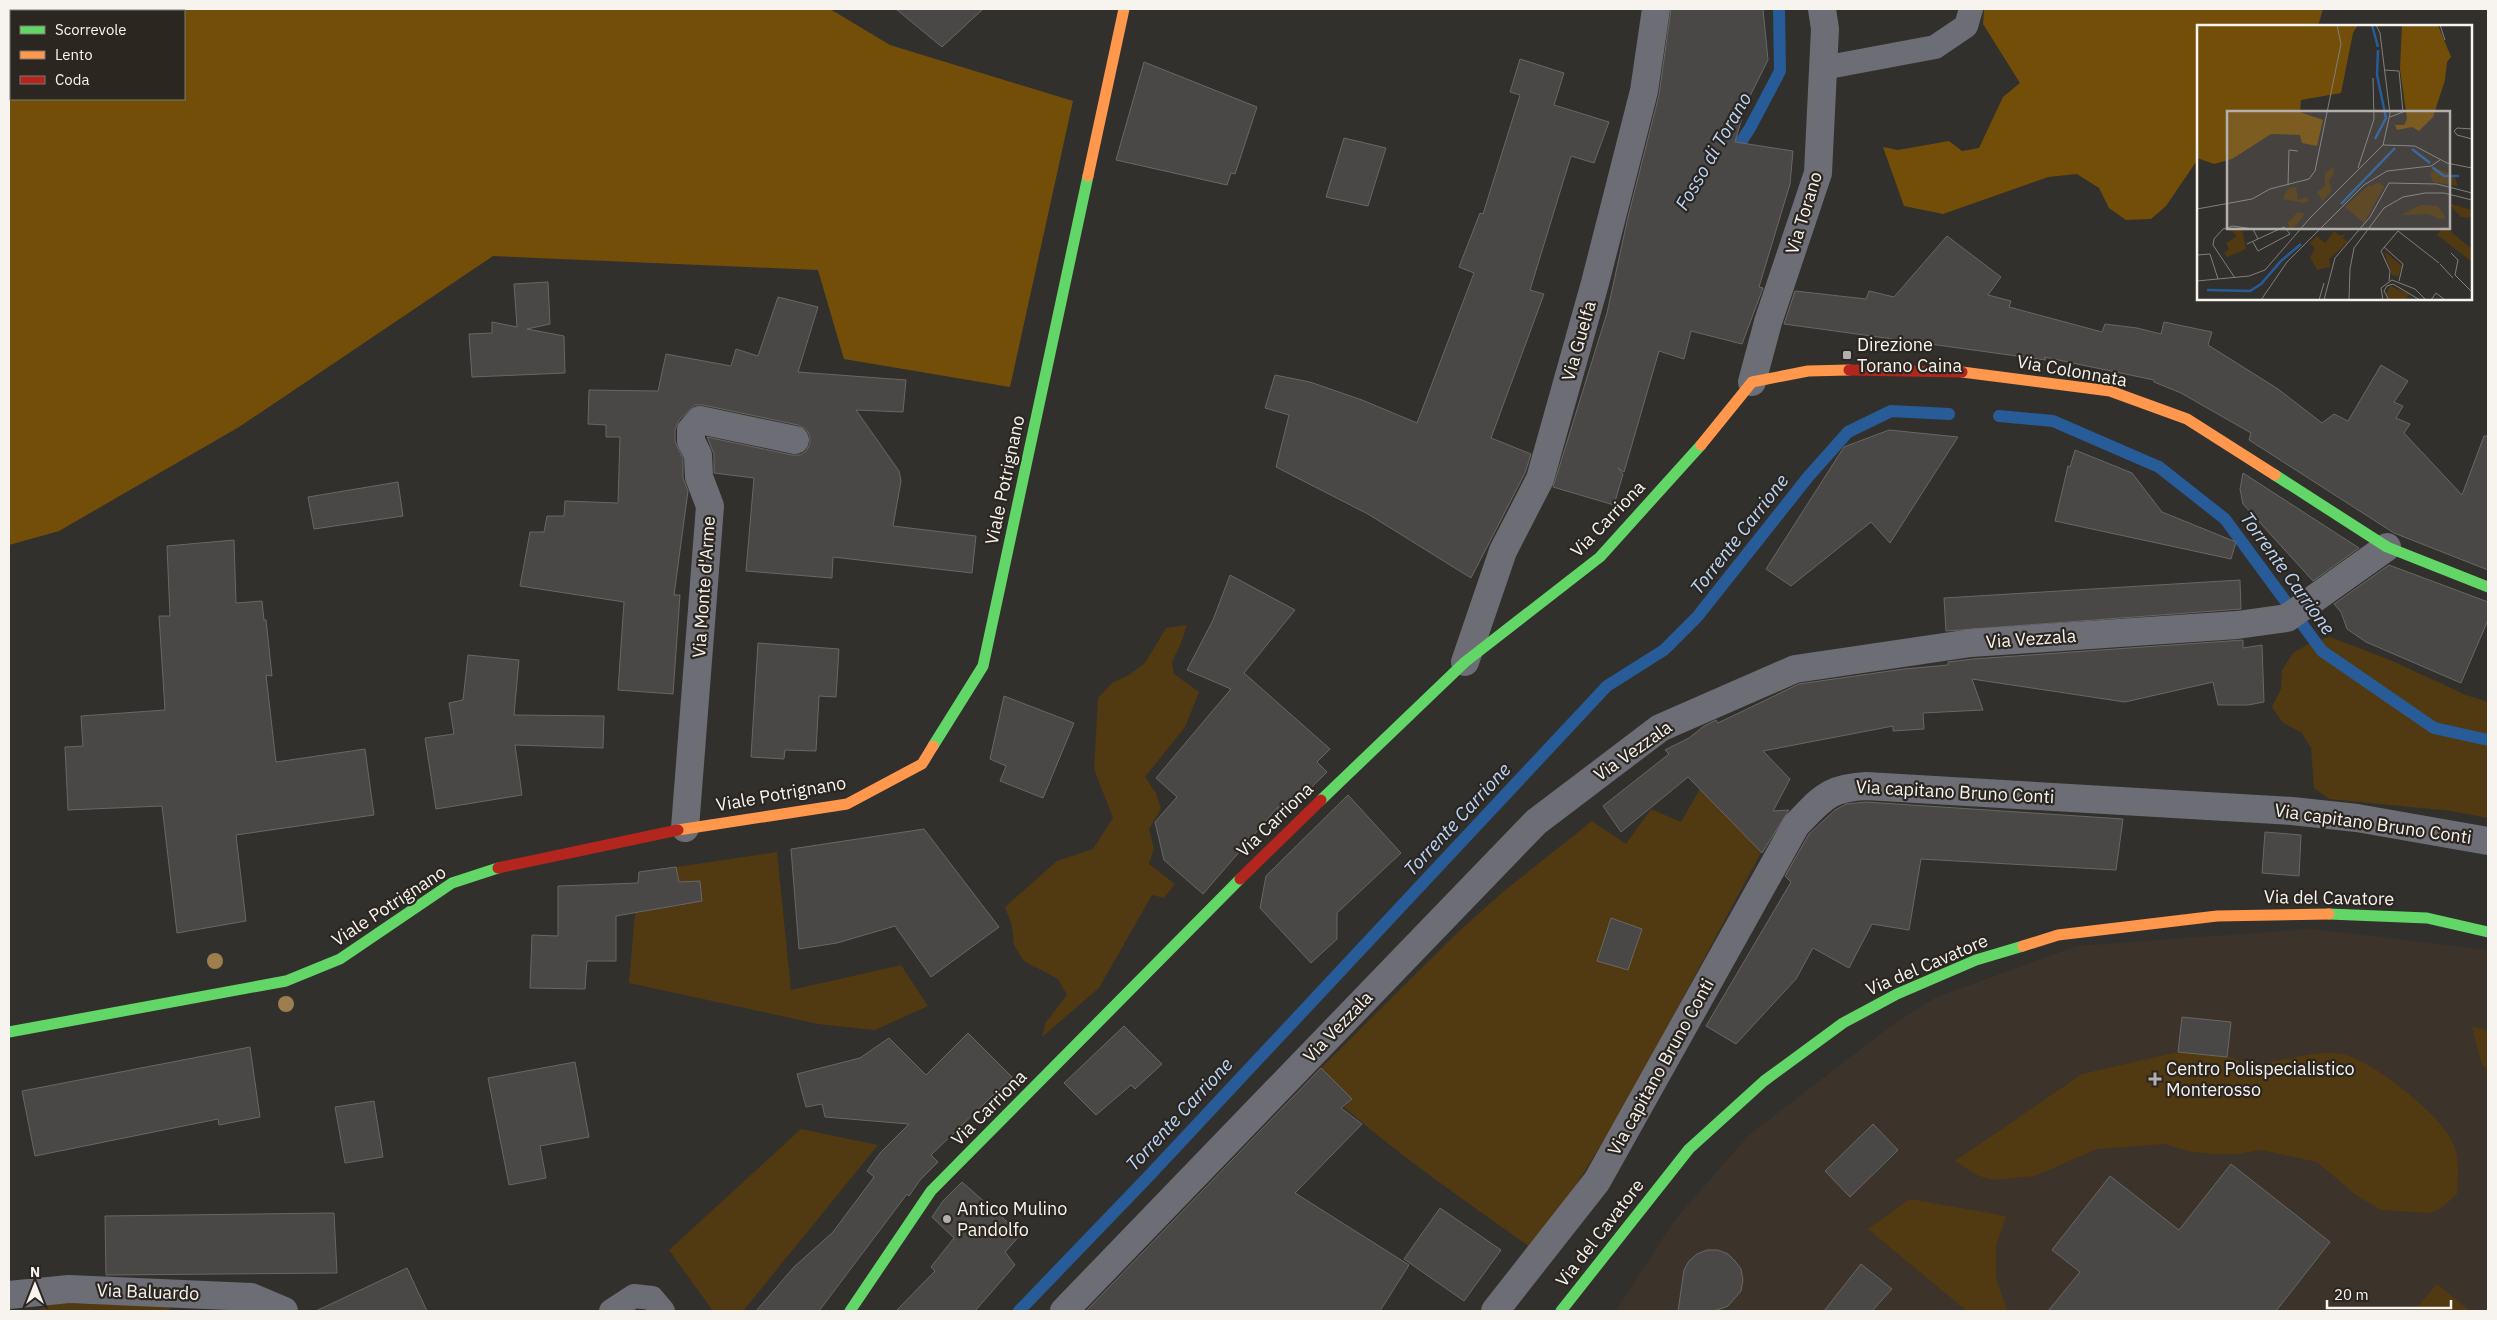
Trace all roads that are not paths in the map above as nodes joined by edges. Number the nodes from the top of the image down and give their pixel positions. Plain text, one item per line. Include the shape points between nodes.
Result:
1 (1124, 9) edge
2 (1656, 9) edge
3 (1822, 9) edge
4 (1971, 9) edge
5 (1823, 68) junction
6 (1752, 382) junction
7 (795, 440) dead end
8 (2381, 551) junction
9 (2488, 587) edge
10 (1465, 662) junction
11 (685, 828) junction
12 (2488, 841) edge
13 (2488, 932) edge
14 (9, 1032) edge
15 (9, 1295) edge
16 (284, 1311) edge
17 (611, 1311) edge
18 (663, 1311) edge
19 (850, 1311) edge
20 (1064, 1311) edge
21 (1495, 1311) edge
22 (1561, 1311) edge

1 - 11 main road, Viale Potrignano via 983,666 922,764 847,804
2 - 10 street, Via Guelfa via 1644,91 1540,480 1504,551
3 - 5 street, Via Torano via 1825,29
4 - 5 lane via 1966,26 1935,47
5 - 6 street, Via Torano via 1818,173 1768,322
6 - 8 main road, Via Colonnata via 1808,371 1890,369 1973,372 2110,391 2187,418
6 - 10 main road, Via Carriona via 1718,428 1600,557
7 - 11 street, Via Monte d'Arme via 700,420 691,430 691,441 698,455 699,477 710,506
8 - 9 main road, Via Colonnata
8 - 20 street, Via Vezzala via 2287,618 2237,625 1971,643 1795,669 1660,728 1536,822
10 - 19 main road, Via Carriona via 1274,844 931,1191
11 - 14 main road, Viale Potrignano via 483,871 452,883 340,959 286,981
12 - 21 street, Via capitano Bruno Conti via 2357,818 2292,811 1866,786 1842,788 1820,800 1796,825 1597,1181
13 - 22 main road, Via del Cavatore via 2427,918 2312,914 2217,916 2058,935 1976,960 1897,994 1843,1023 1764,1080 1688,1149
15 - 16 street, Via Baluardo via 70,1289 224,1295 251,1297
17 - 18 lane via 634,1296 647,1296

